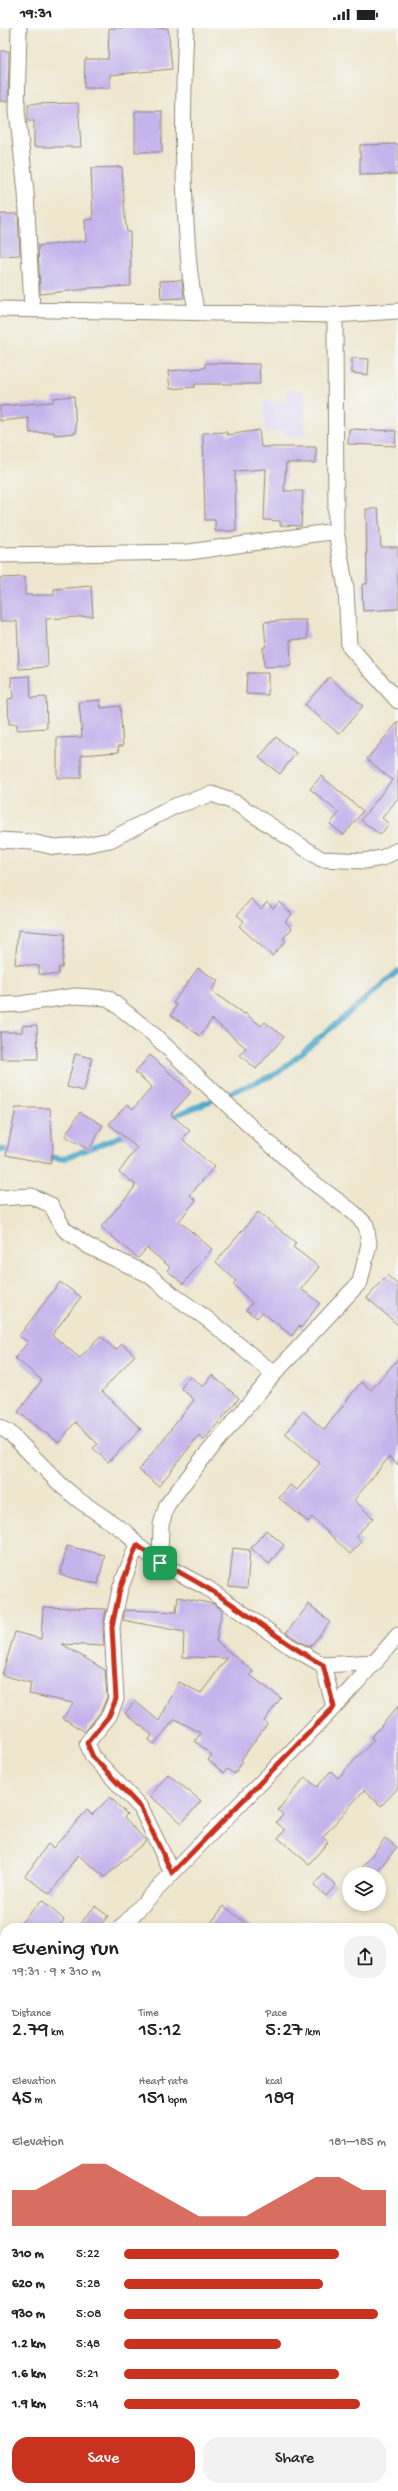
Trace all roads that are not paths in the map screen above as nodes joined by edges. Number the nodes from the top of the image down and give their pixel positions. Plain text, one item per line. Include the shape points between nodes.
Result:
1 (19, 28) edge
2 (186, 28) edge
3 (32, 308) junction
4 (0, 309) edge
5 (398, 311) edge
6 (197, 312) junction
7 (335, 315) junction
8 (336, 531) junction
9 (0, 555) edge
10 (398, 701) edge
11 (0, 840) edge
12 (398, 850) edge
13 (0, 1005) edge
14 (0, 1198) edge
15 (274, 1374) junction
16 (0, 1427) edge
17 (137, 1545) junction
18 (160, 1563) junction
19 (398, 1635) edge
20 (376, 1662) junction
21 (323, 1665) junction
22 (334, 1707) junction
23 (172, 1873) junction
24 (127, 1923) edge

1 - 3 street via 17,110 26,192
2 - 6 street via 182,96 184,192 191,289
3 - 4 street
3 - 6 street
5 - 7 street
6 - 7 street
7 - 8 street
8 - 9 street via 189,552
8 - 10 street via 346,589 349,646
11 - 12 street via 32,842 54,847 110,840 175,806 212,794 236,803 321,859 364,861 382,858
13 - 15 street via 75,996 108,998 154,1035 251,1128 310,1180 366,1225 369,1244 360,1282
14 - 15 street via 31,1196 51,1205 64,1229 88,1246 149,1275
15 - 18 street via 167,1505 161,1526
16 - 17 street via 10,1433 80,1502 127,1533
17 - 18 street
17 - 23 street via 120,1589 112,1627 116,1699 109,1716 87,1743 93,1757 141,1808
18 - 21 street via 207,1588
19 - 20 street
20 - 21 street
20 - 22 street
21 - 22 street
22 - 23 street
23 - 24 street

